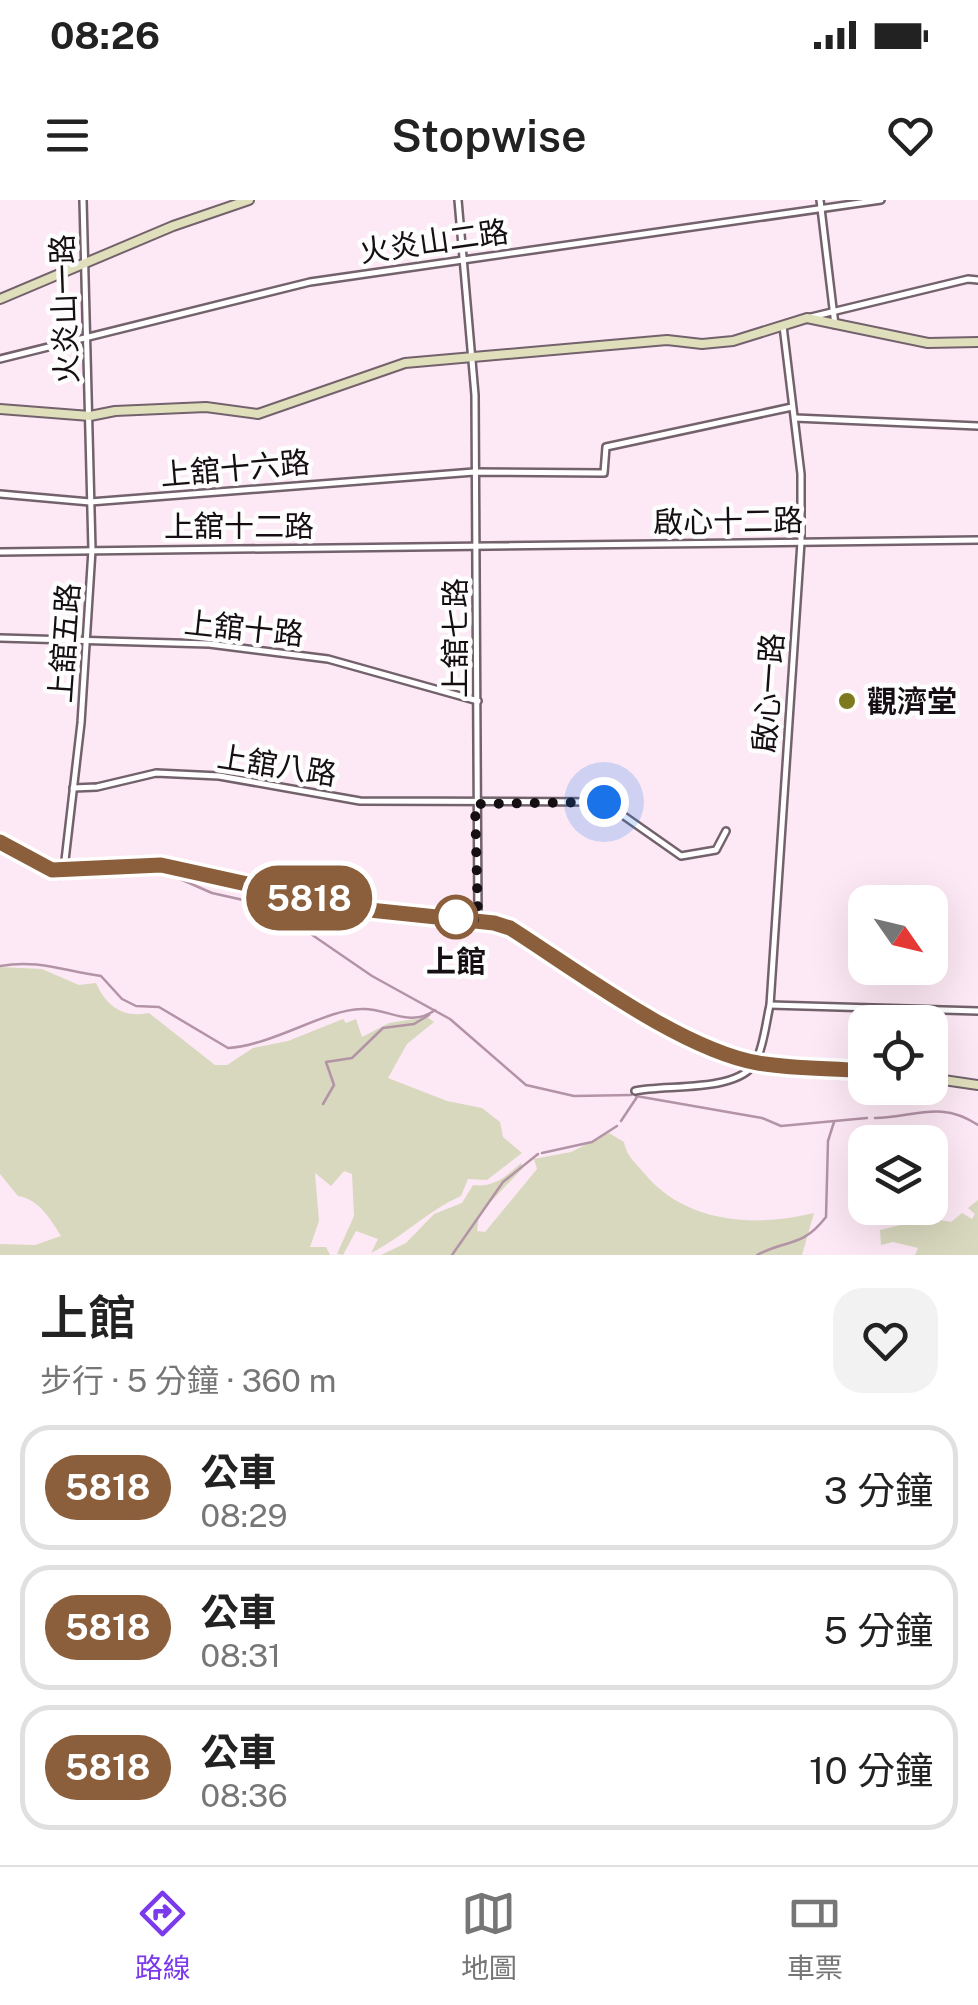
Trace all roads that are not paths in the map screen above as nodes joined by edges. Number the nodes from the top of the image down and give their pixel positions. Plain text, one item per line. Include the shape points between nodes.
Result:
1 (83, 200) edge
2 (249, 200) edge
3 (458, 200) edge
4 (820, 200) edge
5 (882, 200) edge
6 (822, 208) junction
7 (461, 262) junction
8 (85, 263) junction
9 (978, 280) edge
10 (0, 299) edge
11 (834, 311) junction
12 (807, 318) junction
13 (835, 325) junction
14 (783, 326) junction
15 (86, 338) junction
16 (978, 342) edge
17 (474, 356) junction
18 (0, 359) edge
19 (794, 407) junction
20 (0, 410) edge
21 (90, 416) junction
22 (795, 418) junction
23 (978, 426) edge
24 (474, 472) junction
25 (0, 494) edge
26 (90, 502) junction
27 (978, 540) edge
28 (801, 542) junction
29 (478, 546) junction
30 (92, 550) junction
31 (0, 552) edge
32 (0, 638) edge
33 (86, 640) junction
34 (478, 701) junction
35 (73, 788) junction
36 (475, 804) junction
37 (726, 832) dead end
38 (0, 842) edge
39 (64, 872) junction
40 (478, 920) junction
41 (770, 1005) junction
42 (978, 1011) edge
43 (756, 1063) junction
44 (848, 1070) edge
45 (948, 1081) edge
46 (978, 1086) edge
47 (635, 1091) dead end

1 - 8 street, 火炎山一路
2 - 8 street
3 - 7 street, 上舘七路
4 - 6 street
5 - 6 street, 火炎山二路
6 - 7 street, 火炎山二路
6 - 11 street
7 - 15 street, 火炎山二路 via 310,282
7 - 17 street, 上舘七路
8 - 10 street
8 - 15 street, 火炎山一路
9 - 11 street
11 - 12 street
11 - 13 street
12 - 13 street
12 - 14 street
13 - 16 street via 928,343
14 - 17 street via 733,341
14 - 19 street, 啟心一路
15 - 18 street, 火炎山二路
15 - 21 street, 火炎山一路
17 - 21 street via 405,363 258,414 169,407
17 - 24 street, 上舘七路
19 - 22 street, 啟心一路
19 - 24 street, 上舘十六路 via 606,447 604,473
20 - 21 street
21 - 26 street, 上舘五路
22 - 23 street
22 - 28 street, 啟心一路
24 - 26 street, 上舘十六路
24 - 29 street, 上舘七路
25 - 26 street, 上舘十六路
26 - 30 street, 上舘五路
27 - 28 street, 啟心十二路
28 - 29 street, 啟心十二路
28 - 41 street, 啟心一路
29 - 30 street, 上舘十二路
29 - 34 street, 上舘七路
30 - 31 street, 上舘十二路
30 - 33 street, 上舘五路
32 - 33 street, 上舘十路
33 - 34 street, 上舘十路 via 208,644 328,659
33 - 35 street, 上舘五路
34 - 36 street, 上舘七路
35 - 36 street, 上舘八路 via 174,774 360,802
35 - 39 street, 上舘五路
36 - 37 street, 上舘八路 via 604,802 680,856 716,850
36 - 40 street, 上舘七路
38 - 39 street
39 - 40 street via 161,865 360,909
40 - 43 street via 510,928 685,1034
41 - 42 street
41 - 43 street, 啟心一路
43 - 44 street
43 - 47 street via 706,1086
45 - 46 street

